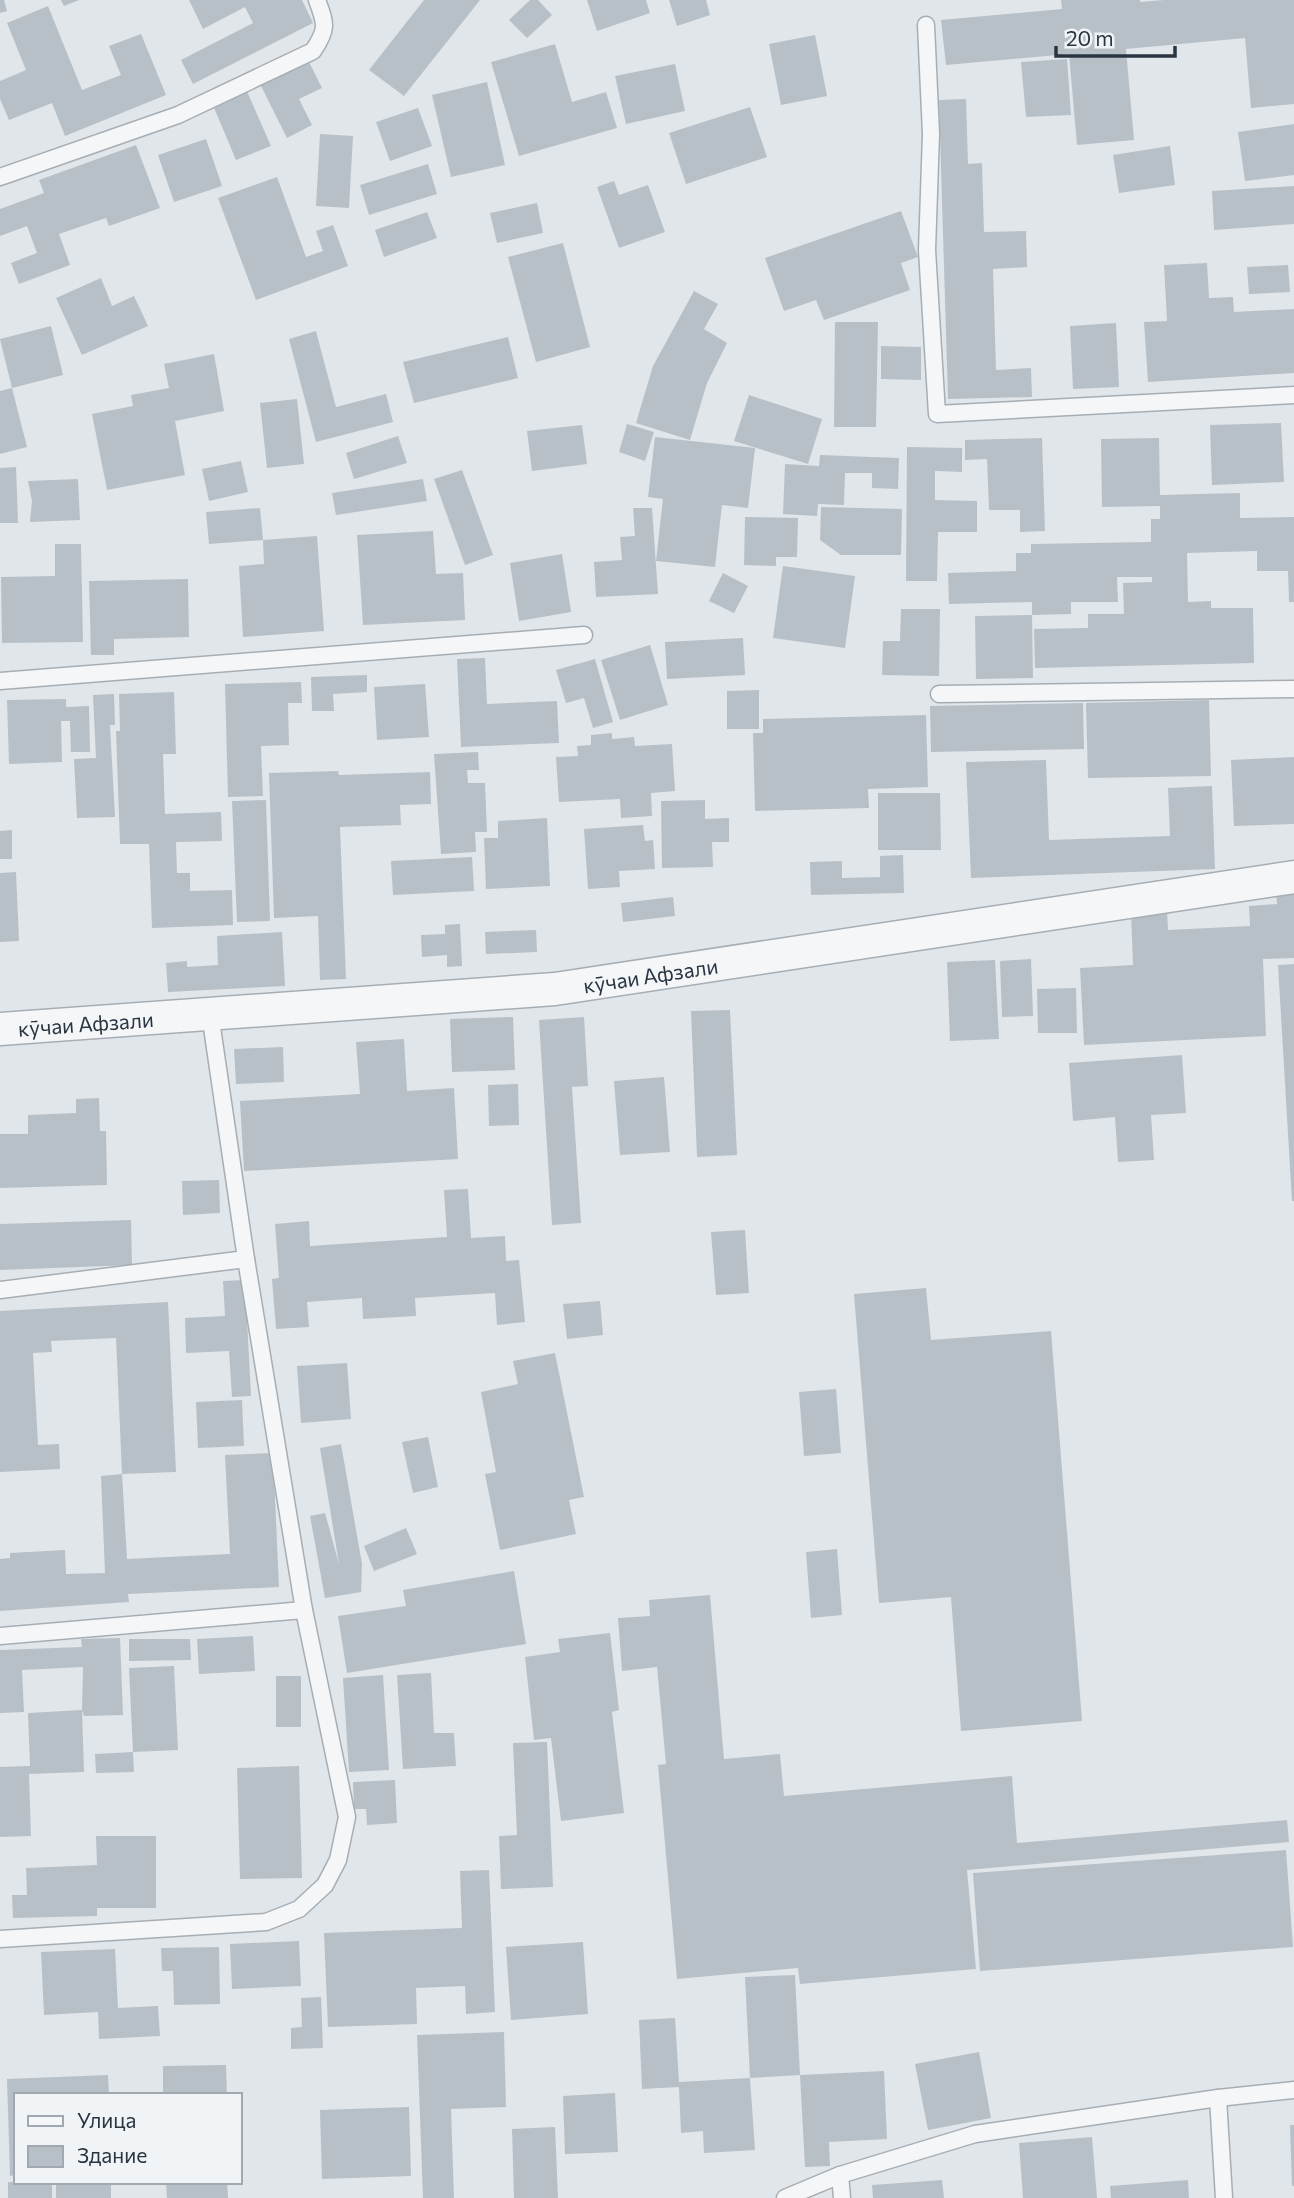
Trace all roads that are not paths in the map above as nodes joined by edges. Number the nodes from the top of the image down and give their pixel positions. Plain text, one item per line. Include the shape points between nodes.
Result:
1 (317, 0) edge
2 (926, 25) dead end
3 (0, 177) edge
4 (1294, 395) edge
5 (584, 635) dead end
6 (0, 681) edge
7 (1294, 689) edge
8 (939, 694) dead end
9 (1294, 877) edge
10 (209, 1014) junction
11 (0, 1029) edge
12 (246, 1259) junction
13 (0, 1290) edge
14 (304, 1610) junction
15 (0, 1636) edge
16 (0, 1939) edge
17 (1294, 2090) edge
18 (1218, 2098) junction
19 (840, 2175) junction
20 (785, 2198) edge
21 (842, 2198) edge
22 (1224, 2198) edge

1 - 3 lane via 326,24 313,51 178,114
2 - 4 lane via 930,134 927,250 937,414
5 - 6 lane
7 - 8 lane
9 - 10 street, кӯчаи Афзали via 555,989
10 - 11 street, кӯчаи Афзали
10 - 12 lane
12 - 13 lane
12 - 14 lane
14 - 15 lane
14 - 16 lane via 347,1817 338,1860 325,1885 299,1909 266,1922
17 - 18 lane
18 - 19 lane via 975,2134
18 - 22 lane
19 - 20 lane
19 - 21 lane

